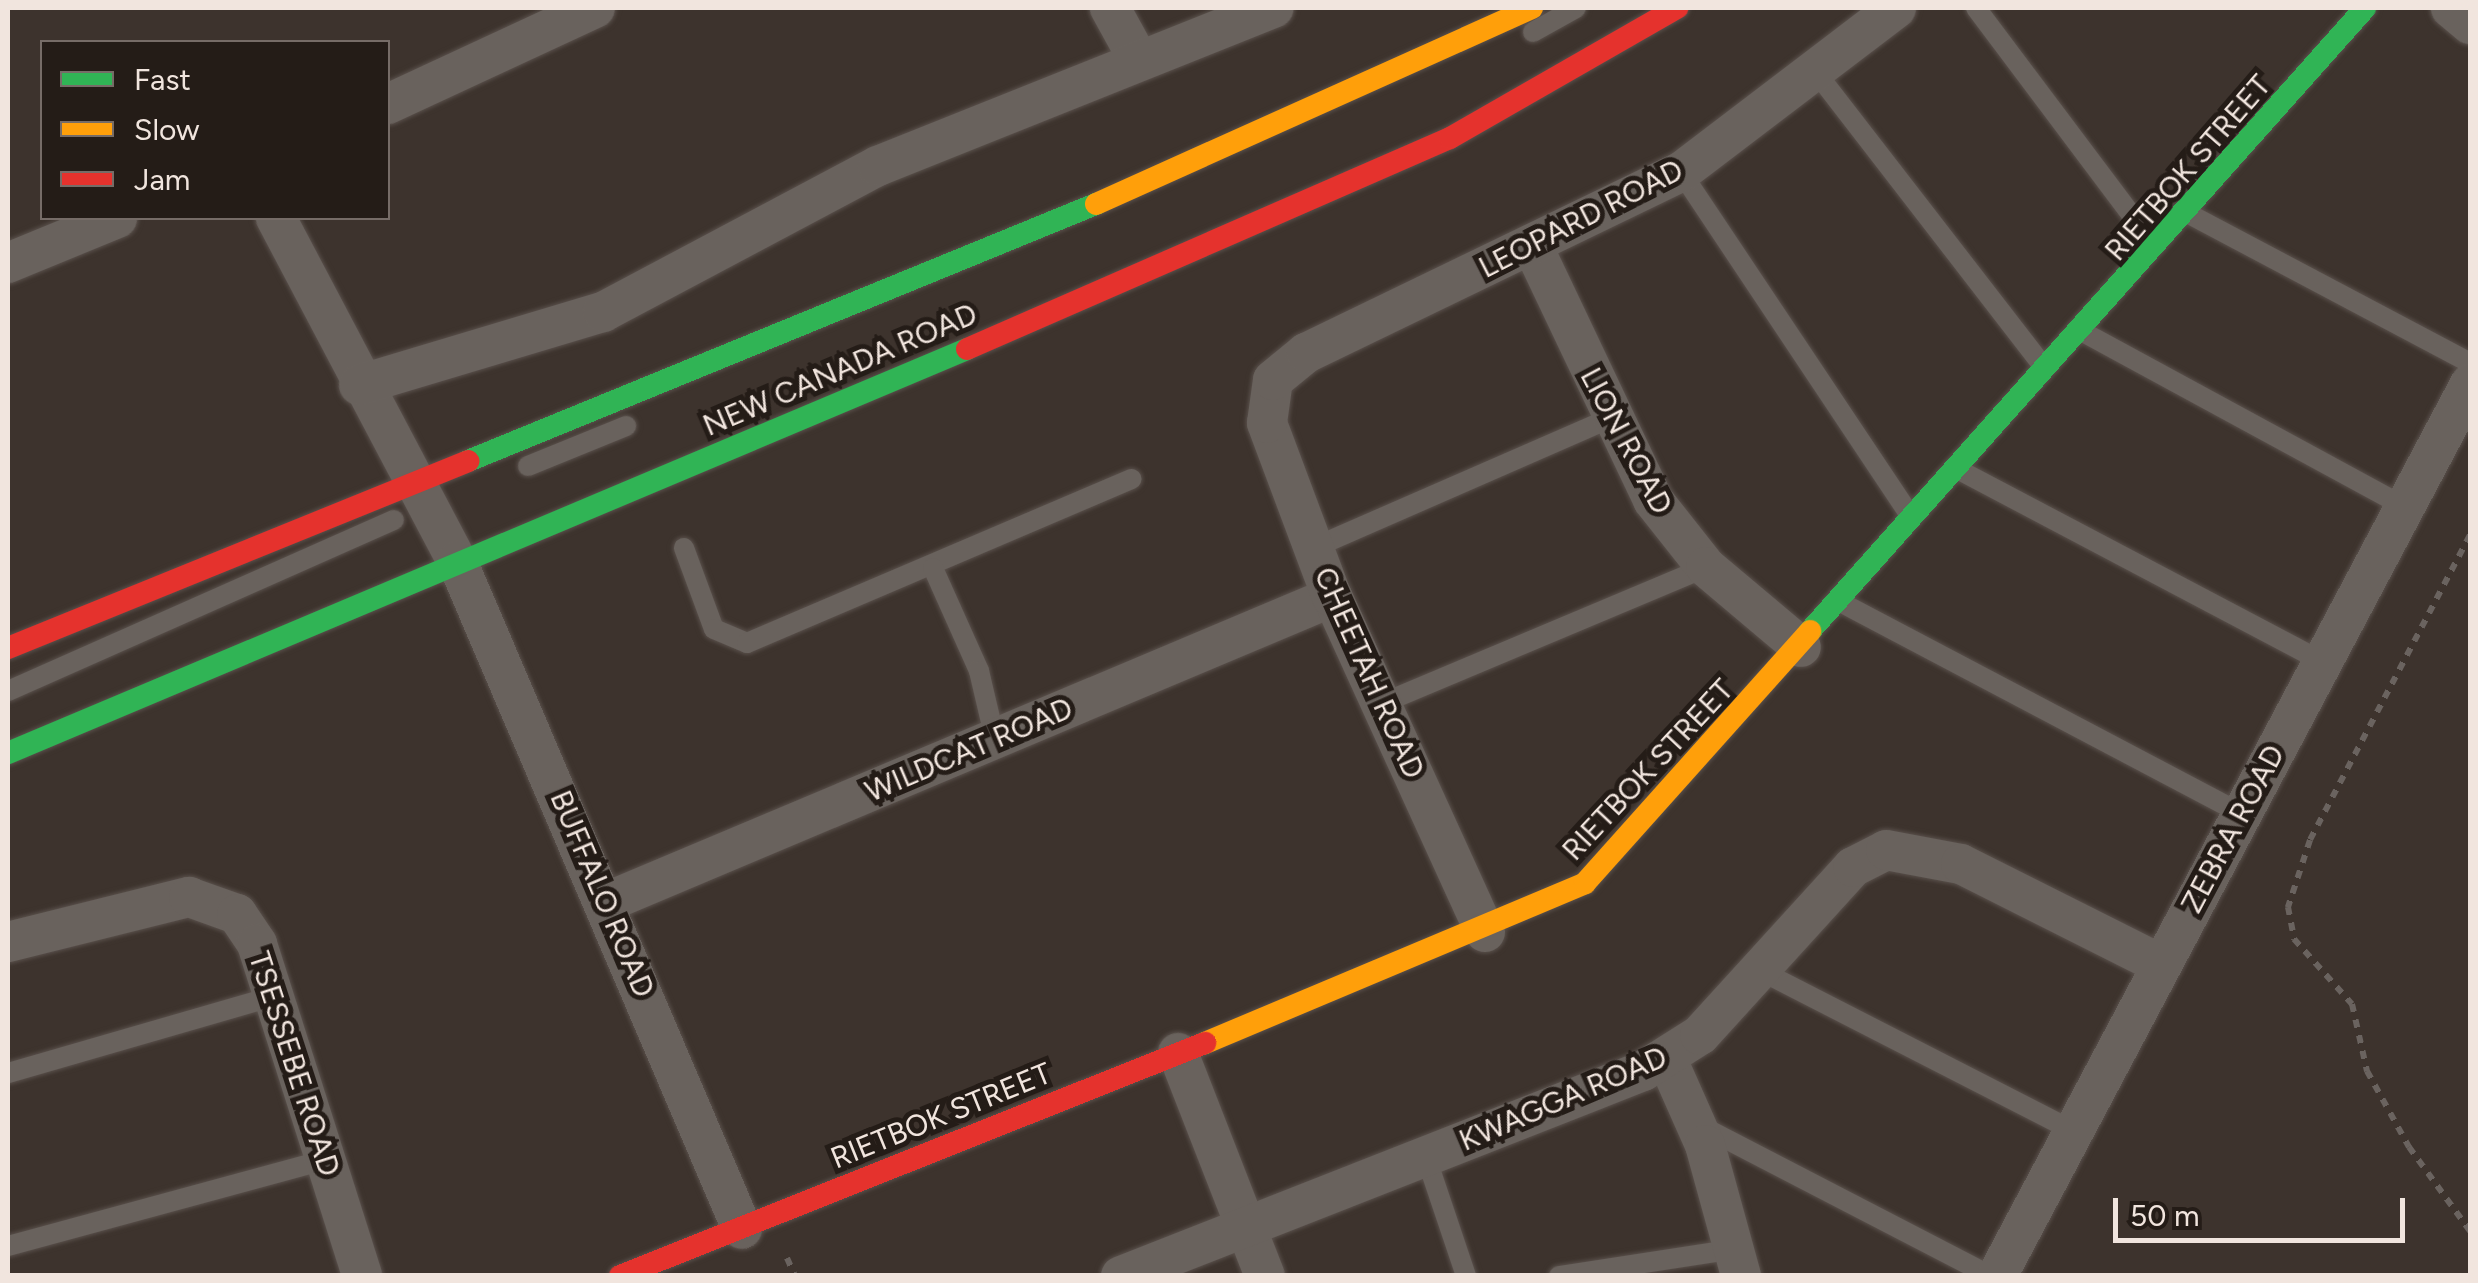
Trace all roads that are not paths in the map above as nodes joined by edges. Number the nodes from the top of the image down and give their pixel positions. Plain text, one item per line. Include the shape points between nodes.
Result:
1 (595, 8) edge
2 (1110, 8) edge
3 (1274, 8) edge
4 (1532, 8) edge
5 (1576, 8) edge
6 (1648, 8) edge
7 (1678, 8) edge
8 (1896, 8) edge
9 (1976, 8) edge
10 (2364, 8) edge
11 (2450, 8) edge
12 (2470, 24) edge
13 (1138, 59) junction
14 (1815, 71) junction
15 (390, 103) edge
16 (1681, 172) junction
17 (2188, 214) junction
18 (112, 220) edge
19 (277, 220) edge
20 (1532, 247) junction
21 (2157, 248) junction
22 (8, 264) edge
23 (2083, 332) junction
24 (2470, 363) edge
25 (2047, 371) junction
26 (734, 380) dead end
27 (2470, 384) edge
28 (360, 385) junction
29 (1264, 410) joint
30 (642, 419) dead end
31 (1608, 419) junction
32 (1961, 471) junction
33 (499, 478) dead end
34 (1132, 480) dead end
35 (431, 496) junction
36 (2403, 506) junction
37 (1914, 522) junction
38 (684, 548) dead end
39 (1313, 548) junction
40 (452, 552) junction
41 (1706, 567) junction
42 (933, 568) junction
43 (1332, 597) junction
44 (1842, 603) junction
45 (1801, 646) junction
46 (8, 648) edge
47 (2322, 661) junction
48 (8, 691) edge
49 (1383, 703) junction
50 (8, 729) edge
51 (995, 738) junction
52 (8, 753) edge
53 (2242, 814) junction
54 (606, 902) junction
55 (1485, 932) junction
56 (8, 942) edge
57 (2160, 964) junction
58 (1761, 971) junction
59 (272, 997) junction
60 (1178, 1053) junction
61 (1666, 1057) junction
62 (8, 1072) edge
63 (1696, 1123) junction
64 (2072, 1130) junction
65 (1426, 1157) junction
66 (324, 1160) junction
67 (1249, 1227) junction
68 (742, 1229) junction
69 (8, 1246) edge
70 (1738, 1262) edge
71 (362, 1276) edge
72 (620, 1276) edge
73 (1120, 1276) edge
74 (1265, 1276) edge
75 (1466, 1276) edge
76 (1559, 1276) edge
77 (1990, 1276) edge
78 (1998, 1276) edge

1 - 15 street
2 - 13 street
3 - 13 street
4 - 35 main road, NEW CANADA ROAD via 1314,113
5 - 26 lane, NEW CANADA ROAD via 1459,67
6 - 40 lane, NEW CANADA ROAD via 1436,121
7 - 40 main road, NEW CANADA ROAD via 1450,138 1281,217
8 - 14 street, LEOPARD ROAD
9 - 21 lane
10 - 17 main road, RIETBOK STREET
11 - 12 street
13 - 28 street via 878,166 602,312
14 - 16 street, LEOPARD ROAD
14 - 25 lane
16 - 20 street, LEOPARD ROAD
16 - 37 lane
17 - 21 main road, RIETBOK STREET
17 - 24 lane
18 - 22 street
19 - 28 street, BUFFALO ROAD
20 - 29 street, LEOPARD ROAD via 1306,352 1273,380
20 - 31 street, LION ROAD
21 - 23 main road, RIETBOK STREET
23 - 25 main road, RIETBOK STREET
23 - 36 lane
25 - 32 main road, RIETBOK STREET
27 - 36 street, ZEBRA ROAD
28 - 35 street, BUFFALO ROAD
29 - 39 street, CHEETAH ROAD
30 - 33 lane
31 - 39 lane
31 - 41 street, LION ROAD via 1653,500
32 - 37 main road, RIETBOK STREET
32 - 47 lane
34 - 42 lane
35 - 40 street, BUFFALO ROAD
35 - 46 main road, NEW CANADA ROAD via 323,522
35 - 48 lane, NEW CANADA ROAD
36 - 47 street, ZEBRA ROAD
37 - 44 main road, RIETBOK STREET
38 - 42 lane via 714,629 732,642 766,639
39 - 43 street, CHEETAH ROAD
40 - 50 lane, NEW CANADA ROAD
40 - 52 main road, NEW CANADA ROAD
40 - 54 street, BUFFALO ROAD
41 - 45 street, LION ROAD
41 - 49 lane
42 - 51 lane via 979,670
43 - 49 street, CHEETAH ROAD
43 - 51 street, WILDCAT ROAD
44 - 45 main road, RIETBOK STREET
44 - 53 lane
45 - 55 main road, RIETBOK STREET via 1600,870
47 - 53 street, ZEBRA ROAD
49 - 55 street, CHEETAH ROAD
51 - 54 street, WILDCAT ROAD
53 - 57 street, ZEBRA ROAD
54 - 68 street, BUFFALO ROAD
55 - 60 main road, RIETBOK STREET
56 - 59 street, TSESSEBE ROAD via 199,897 226,906 249,928
57 - 58 street, KWAGGA ROAD via 1961,864 1886,850 1853,867
57 - 64 street, ZEBRA ROAD
58 - 61 street, KWAGGA ROAD
58 - 64 lane
59 - 62 lane
59 - 66 street, TSESSEBE ROAD
60 - 67 street
60 - 68 main road, RIETBOK STREET
61 - 63 street
61 - 65 street, KWAGGA ROAD
63 - 70 street
63 - 77 lane
64 - 78 street, ZEBRA ROAD
65 - 67 street, KWAGGA ROAD
65 - 75 lane
66 - 69 lane
66 - 71 street, TSESSEBE ROAD
67 - 73 street, KWAGGA ROAD
67 - 74 street
68 - 72 main road, RIETBOK STREET
70 - 76 lane

